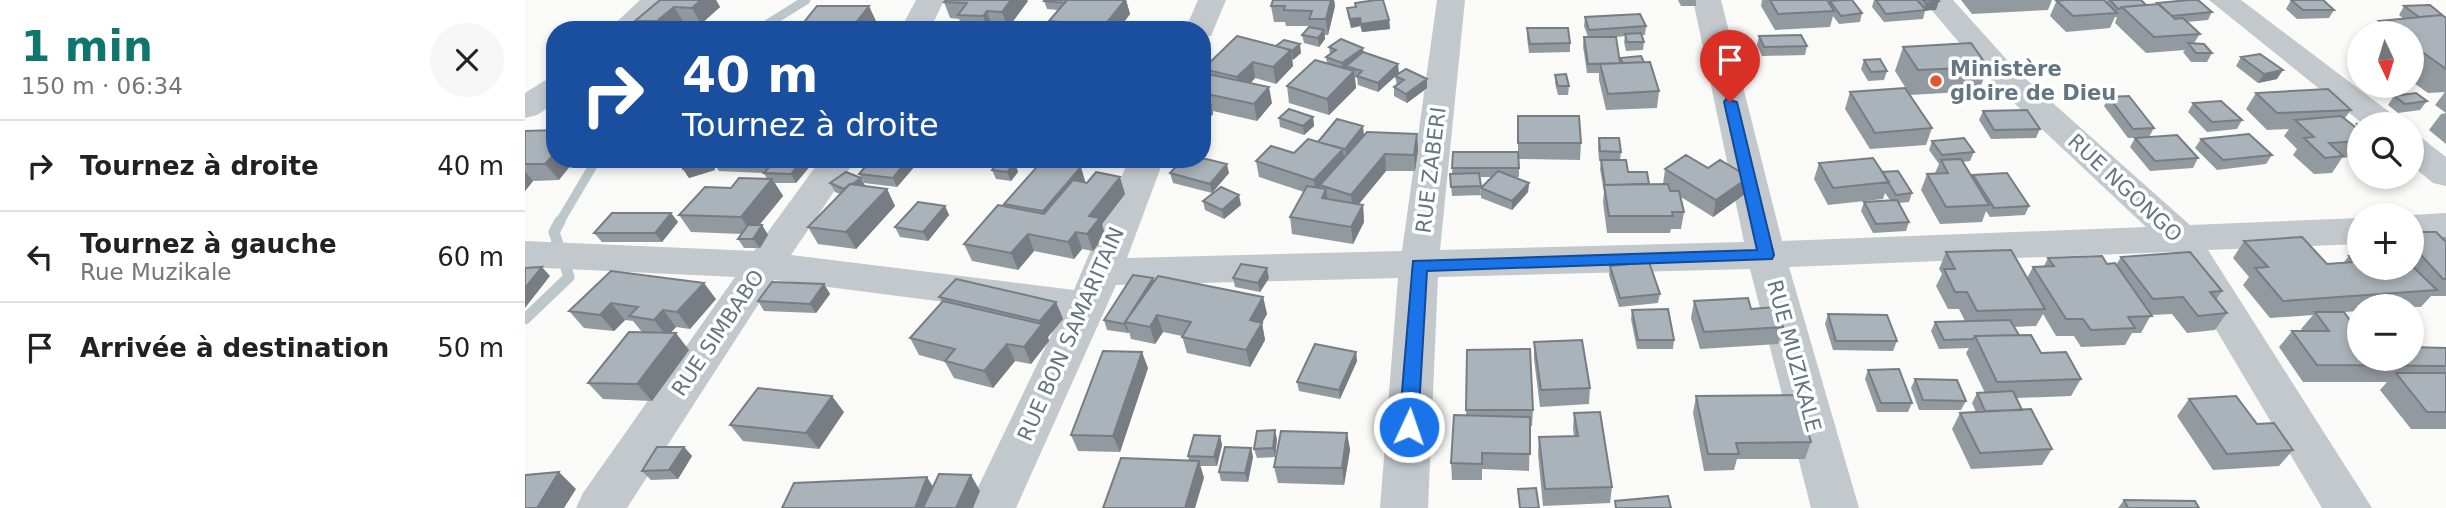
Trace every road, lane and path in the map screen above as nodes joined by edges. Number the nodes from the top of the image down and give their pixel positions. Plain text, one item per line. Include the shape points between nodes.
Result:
1 (658, 0) edge
2 (930, 0) edge
3 (1212, 0) edge
4 (1451, 0) edge
5 (1707, 0) edge
6 (1937, 0) edge
7 (2223, 0) edge
8 (634, 21) edge
9 (920, 21) edge
10 (1204, 21) edge
11 (546, 94) edge
12 (525, 108) edge
13 (2368, 112) edge
14 (2424, 157) edge
15 (833, 168) edge
16 (1143, 168) edge
17 (2446, 175) edge
18 (2446, 226) edge
19 (2424, 227) edge
20 (2347, 231) edge
21 (2182, 239) junction
22 (549, 255) edge
23 (1766, 255) junction
24 (764, 265) junction
25 (1419, 265) junction
26 (1094, 289) junction
27 (600, 508) edge
28 (992, 508) edge
29 (1403, 508) edge
30 (1835, 508) edge
31 (2348, 508) edge

1 - 8 street
2 - 9 street
3 - 10 street
4 - 25 street, RUE ZABERI
5 - 23 street, RUE MUZIKALE
6 - 21 street, RUE NGONGO via 2007,79
7 - 13 street
11 - 12 street
14 - 17 street
15 - 24 street, RUE SIMBABO
16 - 26 street, RUE BON SAMARITAIN
18 - 19 street
20 - 21 street
21 - 23 street
21 - 31 street, RUE NGONGO
22 - 24 street
23 - 25 street
23 - 30 street, RUE MUZIKALE
24 - 26 street
24 - 27 street, RUE SIMBABO
25 - 26 street
25 - 29 street, RUE ZABERI
26 - 28 street, RUE BON SAMARITAIN

